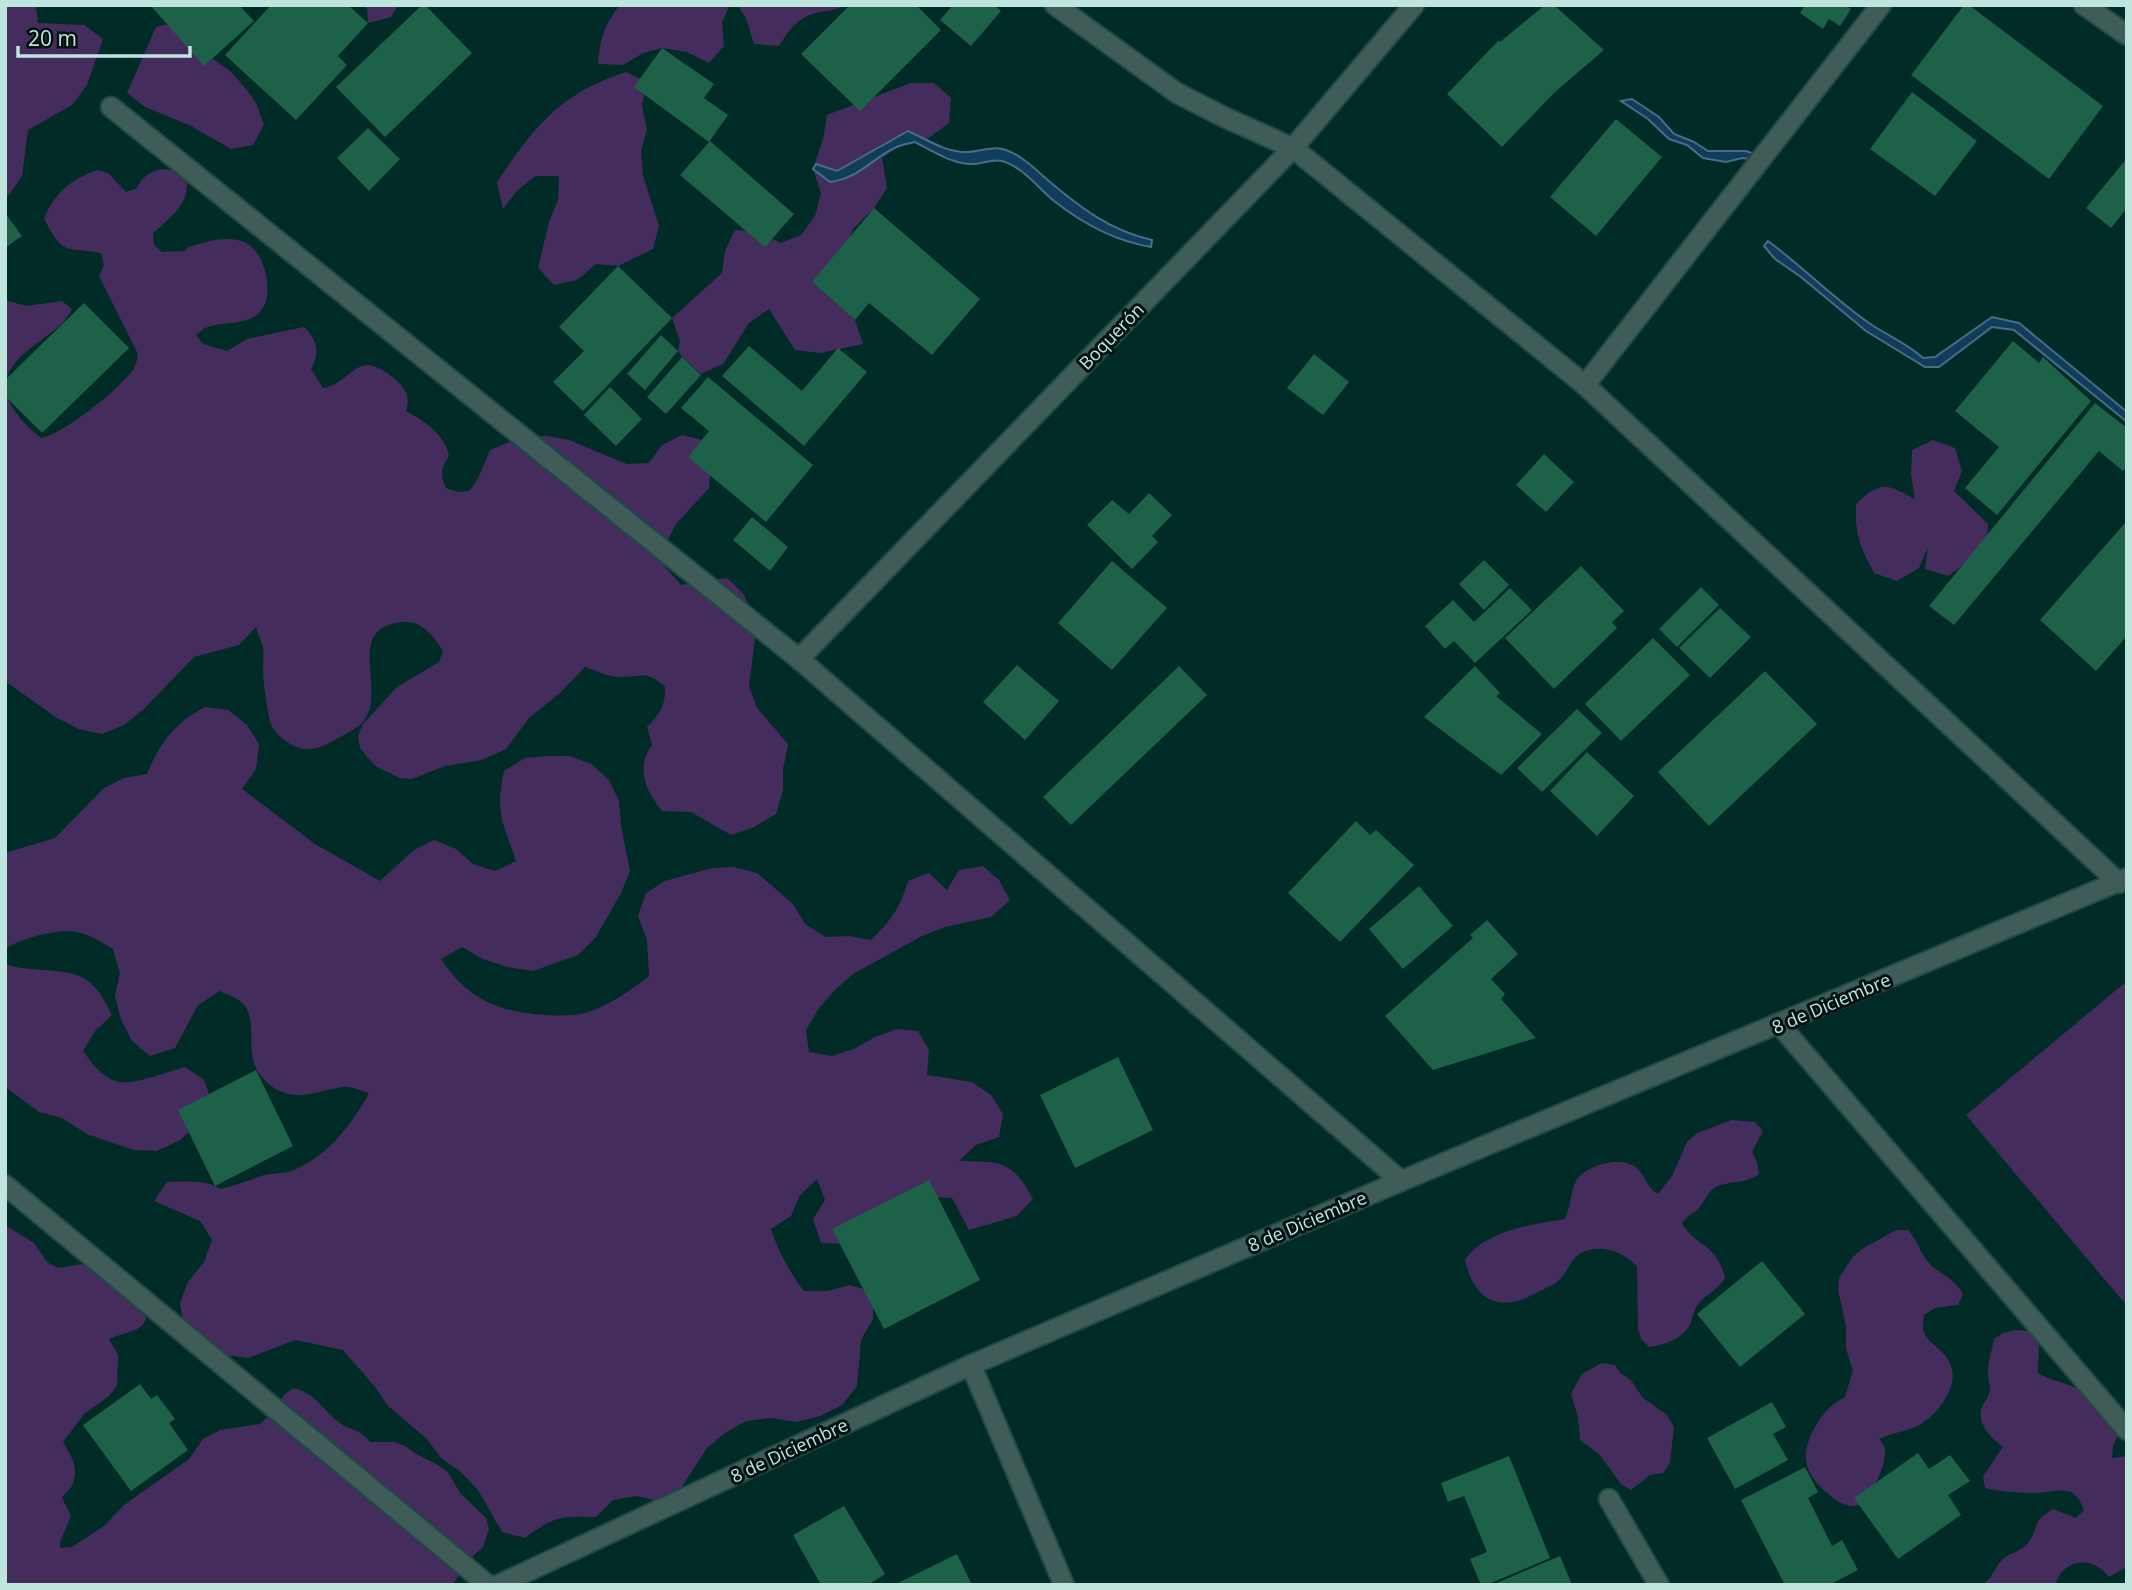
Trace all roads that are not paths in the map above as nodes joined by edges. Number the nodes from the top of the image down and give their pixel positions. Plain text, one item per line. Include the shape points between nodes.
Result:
1 (1055, 5) edge
2 (1414, 5) edge
3 (1881, 5) edge
4 (2084, 5) edge
5 (2127, 35) edge
6 (111, 107) dead end
7 (1293, 148) junction
8 (1585, 385) junction
9 (799, 659) junction
10 (2123, 881) edge
11 (1779, 1024) junction
12 (1401, 1181) junction
13 (5, 1185) edge
14 (971, 1365) junction
15 (2127, 1430) edge
16 (1609, 1499) dead end
17 (488, 1585) edge
18 (498, 1585) edge
19 (1064, 1585) edge
20 (1658, 1585) edge

1 - 7 street via 1177,93
2 - 7 street, Boquerón
3 - 8 street
4 - 5 street
6 - 9 street
7 - 8 street
7 - 9 street, Boquerón
8 - 10 street
9 - 12 street
10 - 11 street, 8 de Diciembre
11 - 12 street, 8 de Diciembre
11 - 15 street
12 - 14 street, 8 de Diciembre
13 - 17 street
14 - 18 street, 8 de Diciembre
14 - 19 street
16 - 20 street

